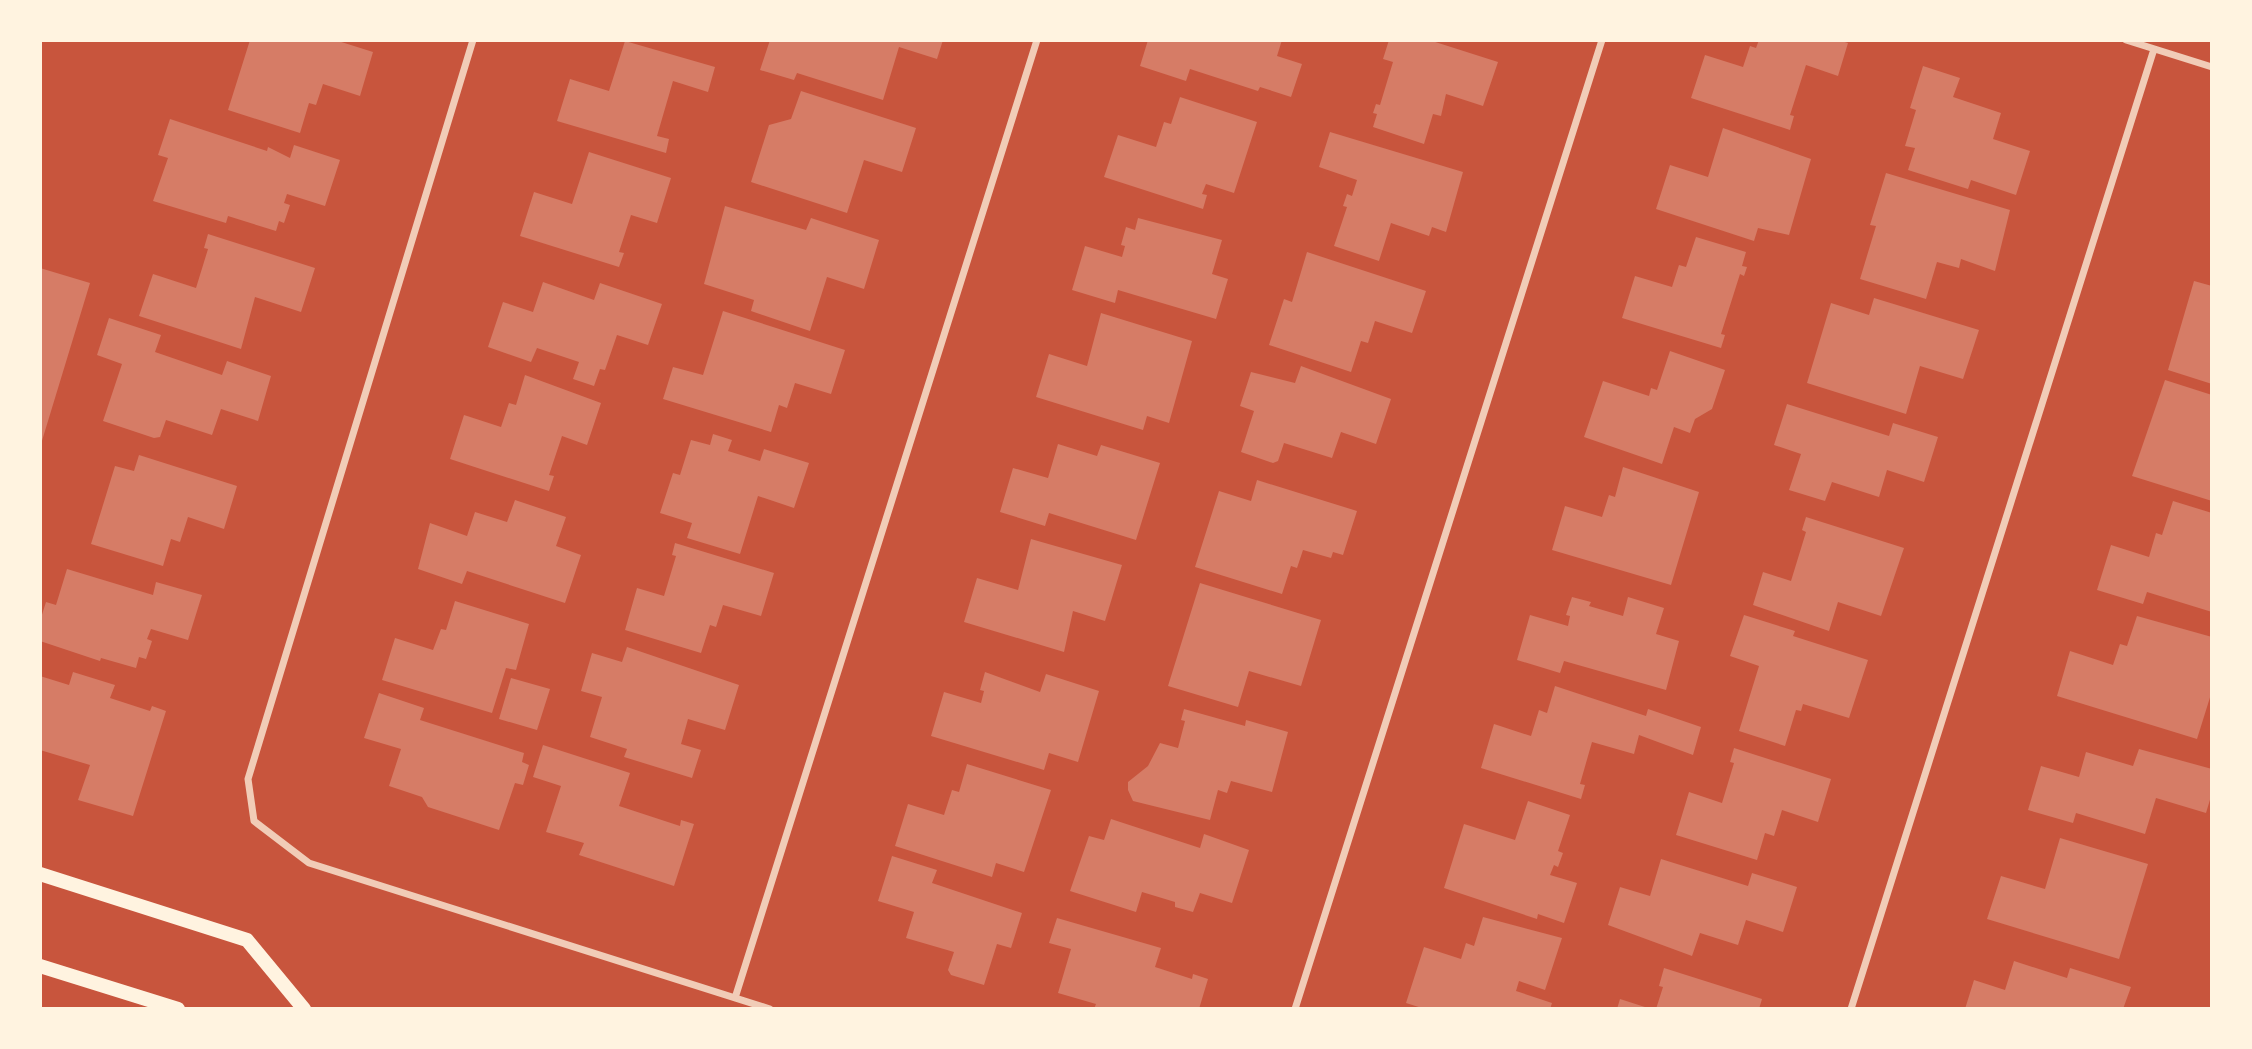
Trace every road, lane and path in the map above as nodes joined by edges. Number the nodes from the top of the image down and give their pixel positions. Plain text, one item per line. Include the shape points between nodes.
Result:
1 (473, 40) edge
2 (1037, 40) edge
3 (1602, 40) edge
4 (2126, 40) edge
5 (2154, 49) junction
6 (2212, 66) edge
7 (40, 874) edge
8 (40, 965) edge
9 (735, 998) junction
10 (178, 1009) edge
11 (304, 1009) edge
12 (769, 1009) edge
13 (1295, 1009) edge
14 (1851, 1009) edge

1 - 9 street via 248,779 254,821 309,863
2 - 9 street
3 - 13 street
4 - 5 street
5 - 6 street
5 - 14 street
7 - 11 main road via 247,940
8 - 10 main road
9 - 12 street

